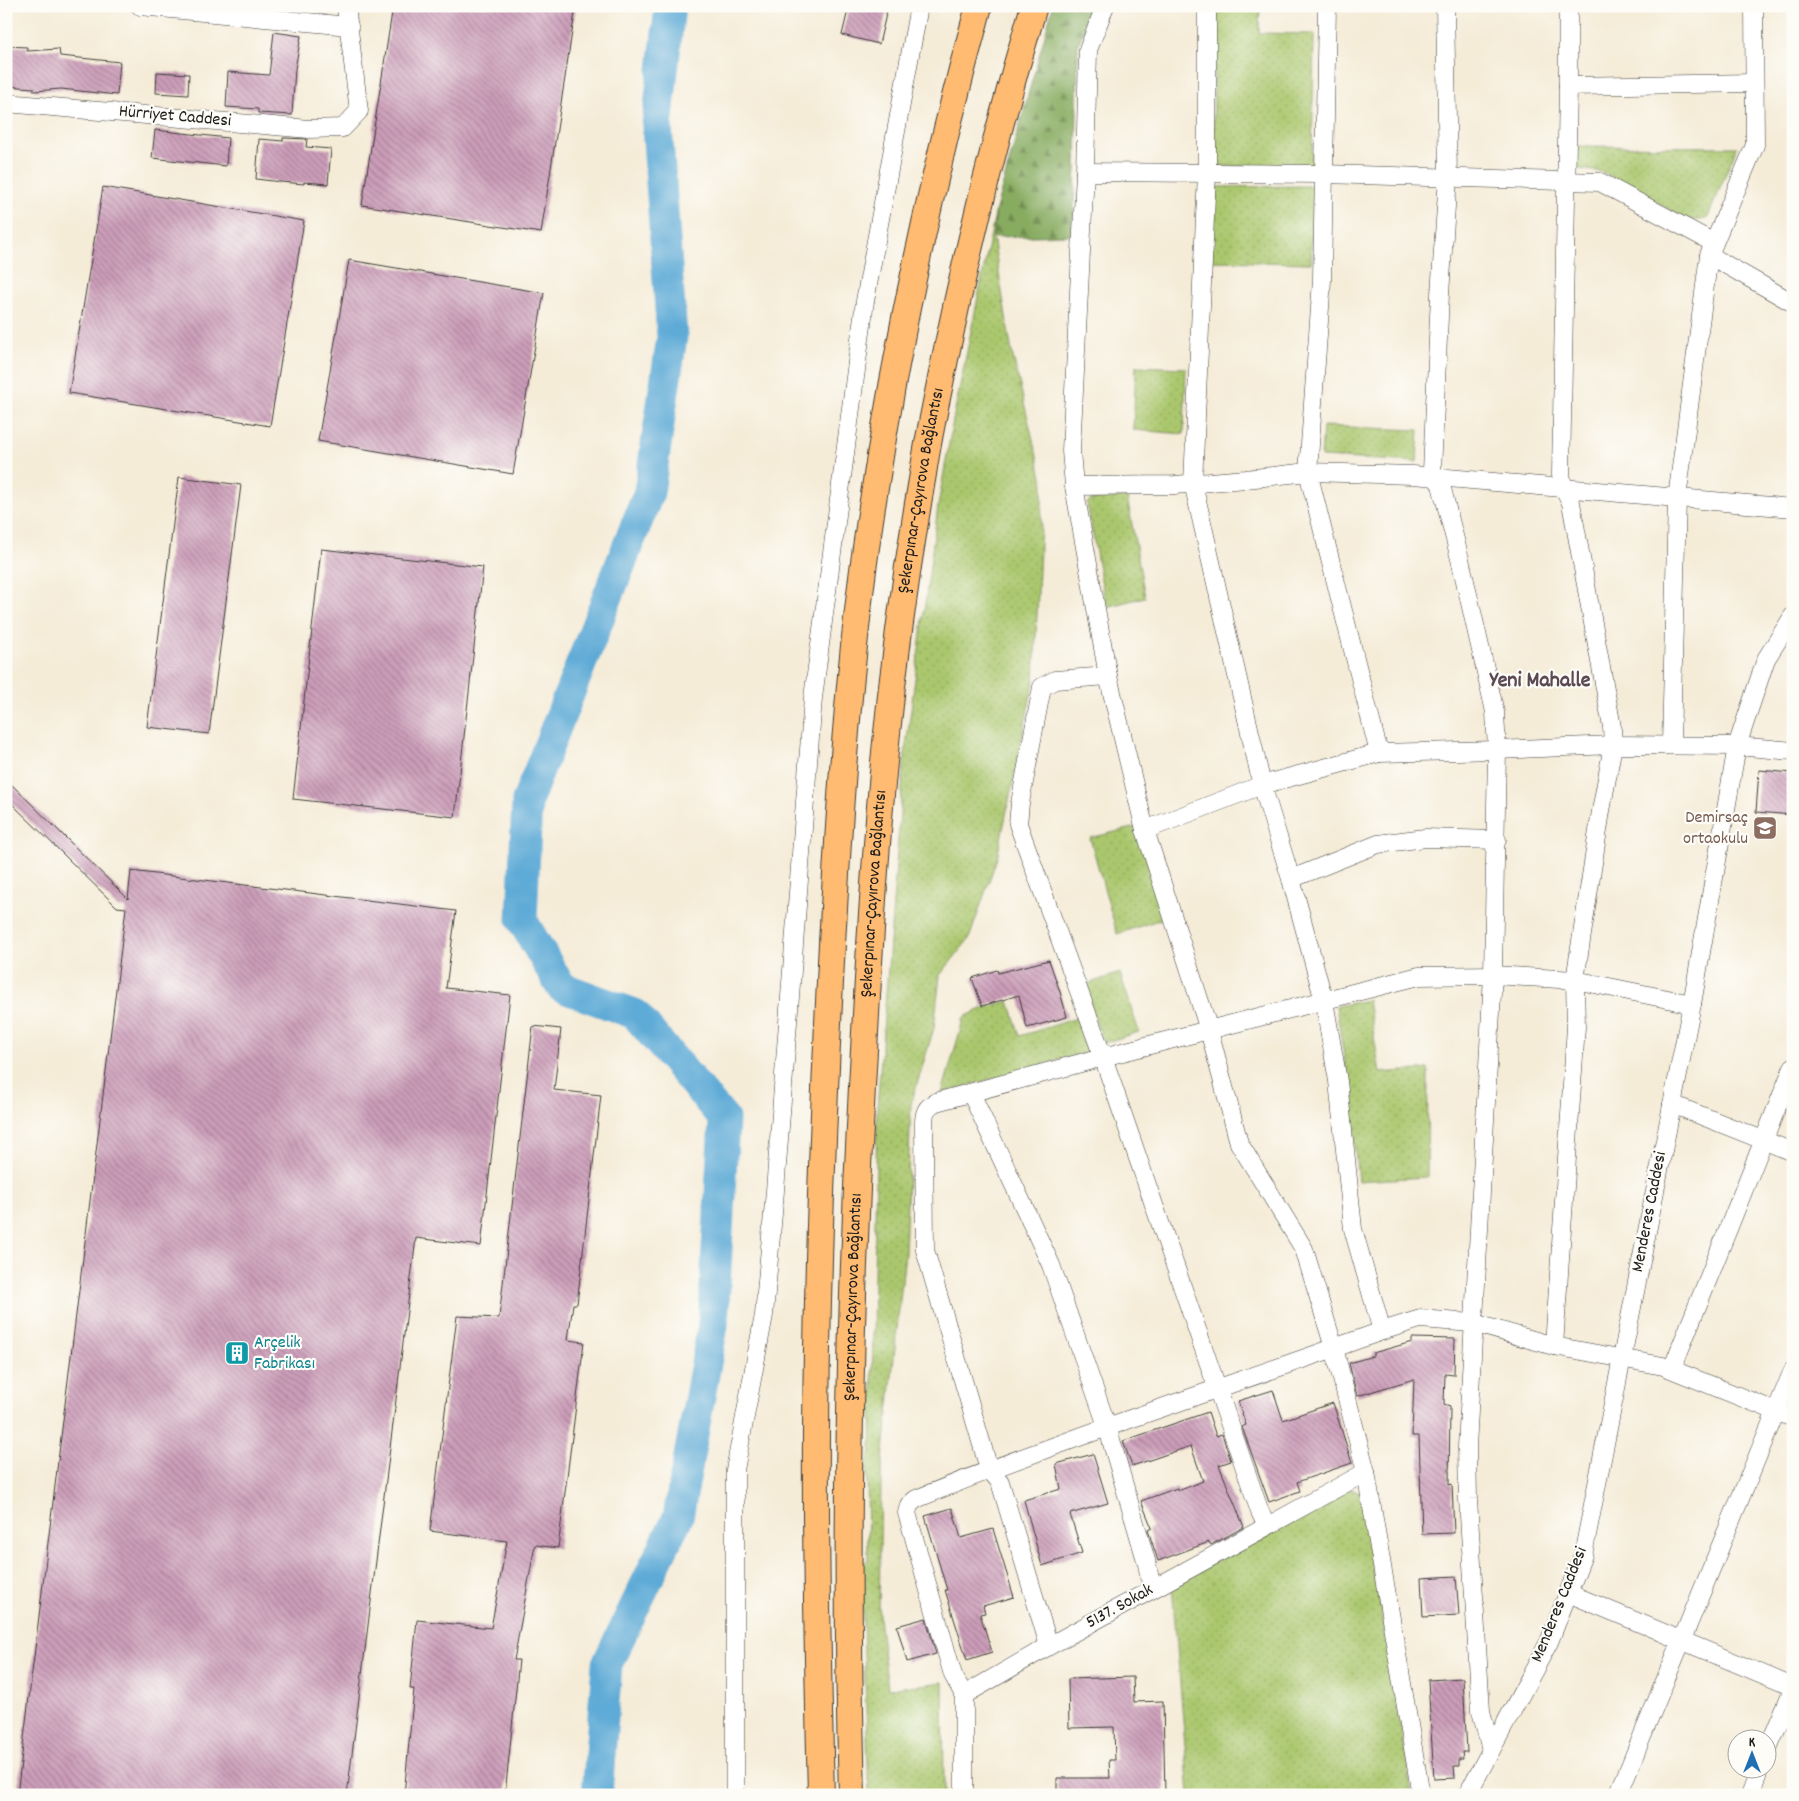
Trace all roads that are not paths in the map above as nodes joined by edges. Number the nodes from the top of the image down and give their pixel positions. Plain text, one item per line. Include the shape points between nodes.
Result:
1 (140, 6) edge
2 (346, 6) edge
3 (919, 6) edge
4 (979, 6) edge
5 (1034, 6) edge
6 (1105, 6) edge
7 (1207, 6) edge
8 (1327, 6) edge
9 (1446, 6) edge
10 (1568, 6) edge
11 (1754, 6) edge
12 (349, 26) junction
13 (1754, 83) junction
14 (1568, 86) junction
15 (6, 103) edge
16 (1085, 172) junction
17 (1207, 173) junction
18 (1323, 174) junction
19 (1448, 177) junction
20 (1567, 181) junction
21 (1711, 249) junction
22 (1793, 303) edge
23 (1308, 472) junction
24 (1431, 478) junction
25 (1561, 481) junction
26 (1193, 483) junction
27 (1074, 486) junction
28 (1576, 496) junction
29 (1677, 498) junction
30 (1792, 504) edge
31 (1793, 616) edge
32 (1108, 676) junction
33 (1613, 744) junction
34 (1671, 745) junction
35 (1737, 746) junction
36 (1497, 750) junction
37 (1793, 751) edge
38 (1379, 753) junction
39 (1262, 785) junction
40 (1146, 830) junction
41 (1496, 840) junction
42 (1291, 879) junction
43 (1492, 975) junction
44 (1575, 980) junction
45 (1324, 1001) junction
46 (1692, 1004) junction
47 (1209, 1030) junction
48 (1103, 1057) junction
49 (1793, 1066) edge
50 (972, 1093) junction
51 (1672, 1104) junction
52 (1763, 1140) junction
53 (1793, 1152) edge
54 (1474, 1324) junction
55 (1382, 1331) junction
56 (1554, 1346) junction
57 (1334, 1348) junction
58 (1622, 1357) junction
59 (1672, 1369) junction
60 (1793, 1370) edge
61 (1218, 1388) junction
62 (1776, 1412) junction
63 (1793, 1418) edge
64 (1107, 1426) junction
65 (1366, 1472) junction
66 (994, 1476) junction
67 (1267, 1526) junction
68 (1152, 1589) junction
69 (1568, 1593) junction
70 (1681, 1640) junction
71 (1049, 1646) junction
72 (1793, 1688) edge
73 (964, 1695) junction
74 (1776, 1729) edge
75 (1491, 1750) junction
76 (1756, 1778) edge
77 (735, 1795) edge
78 (821, 1795) edge
79 (852, 1795) edge
80 (964, 1795) edge
81 (1421, 1795) edge
82 (1467, 1795) edge
83 (1618, 1795) edge
84 (1750, 1795) edge

1 - 12 street
2 - 12 street
3 - 77 street via 864,302 813,698 764,1315 735,1470
4 - 78 highway, Şekerpınar-Çayırova Bağlantısı via 939,155 889,401 868,533 843,758 825,1080 816,1432
5 - 79 highway, Şekerpınar-Çayırova Bağlantısı via 968,252 923,469 885,752 856,1202 849,1498 848,1656
6 - 16 street via 1088,50
7 - 17 street
8 - 18 street
9 - 19 street
10 - 14 street
11 - 13 street
12 - 15 street, Hürriyet Caddesi via 359,111 344,128 309,129
13 - 14 street
13 - 21 street via 1755,145
14 - 20 street
16 - 17 street
16 - 27 street via 1071,451
17 - 18 street
17 - 26 street
18 - 19 street
18 - 23 street via 1322,280
19 - 20 street
19 - 24 street
20 - 21 street via 1600,182
20 - 25 street
21 - 22 street
21 - 29 street
23 - 24 street
23 - 26 street
23 - 38 street
24 - 25 street via 1543,486
24 - 36 street via 1495,712
25 - 28 street via 1568,494
26 - 27 street
26 - 39 street
27 - 32 street
28 - 29 street
28 - 33 street
29 - 30 street
29 - 34 street
31 - 35 street, Menderes Caddesi via 1766,659
32 - 40 street
32 - 48 street via 1054,680 1042,687 1018,824
33 - 34 street
33 - 36 street
33 - 44 street
34 - 35 street
35 - 37 street
35 - 46 street, Menderes Caddesi
36 - 38 street
36 - 41 street
38 - 39 street
39 - 40 street
39 - 42 street
40 - 47 street
41 - 42 street via 1425,838 1378,844
41 - 43 street
42 - 45 street
43 - 44 street
43 - 45 street via 1419,976
43 - 54 street
44 - 46 street
44 - 56 street via 1576,1027
45 - 47 street
45 - 55 street via 1338,1082 1353,1229
46 - 51 street, Menderes Caddesi
47 - 48 street
47 - 57 street via 1239,1143 1304,1249
48 - 50 street
48 - 61 street
49 - 52 street
50 - 64 street via 1051,1266
50 - 66 street via 936,1102 927,1107 924,1115 925,1250
51 - 52 street
51 - 58 street, Menderes Caddesi
52 - 53 street
52 - 59 street
54 - 55 street via 1420,1319
54 - 56 street
54 - 75 street via 1467,1447 1468,1500 1480,1711
55 - 57 street
56 - 58 street
57 - 61 street
57 - 65 street
58 - 59 street
58 - 69 street, Menderes Caddesi via 1583,1555
59 - 62 street
60 - 62 street
61 - 64 street
61 - 67 street
62 - 63 street
62 - 70 street
64 - 66 street via 1008,1462
64 - 68 street
65 - 67 street, 5137. Sokak
65 - 81 street
66 - 71 street
66 - 73 street via 916,1500 909,1505 907,1513 953,1675
67 - 68 street, 5137. Sokak
68 - 71 street, 5137. Sokak
69 - 70 street
69 - 75 street, Menderes Caddesi via 1549,1642
70 - 72 street
70 - 83 street
71 - 73 street, 5137. Sokak
72 - 74 street
73 - 80 street
75 - 82 street, Menderes Caddesi
76 - 84 street

